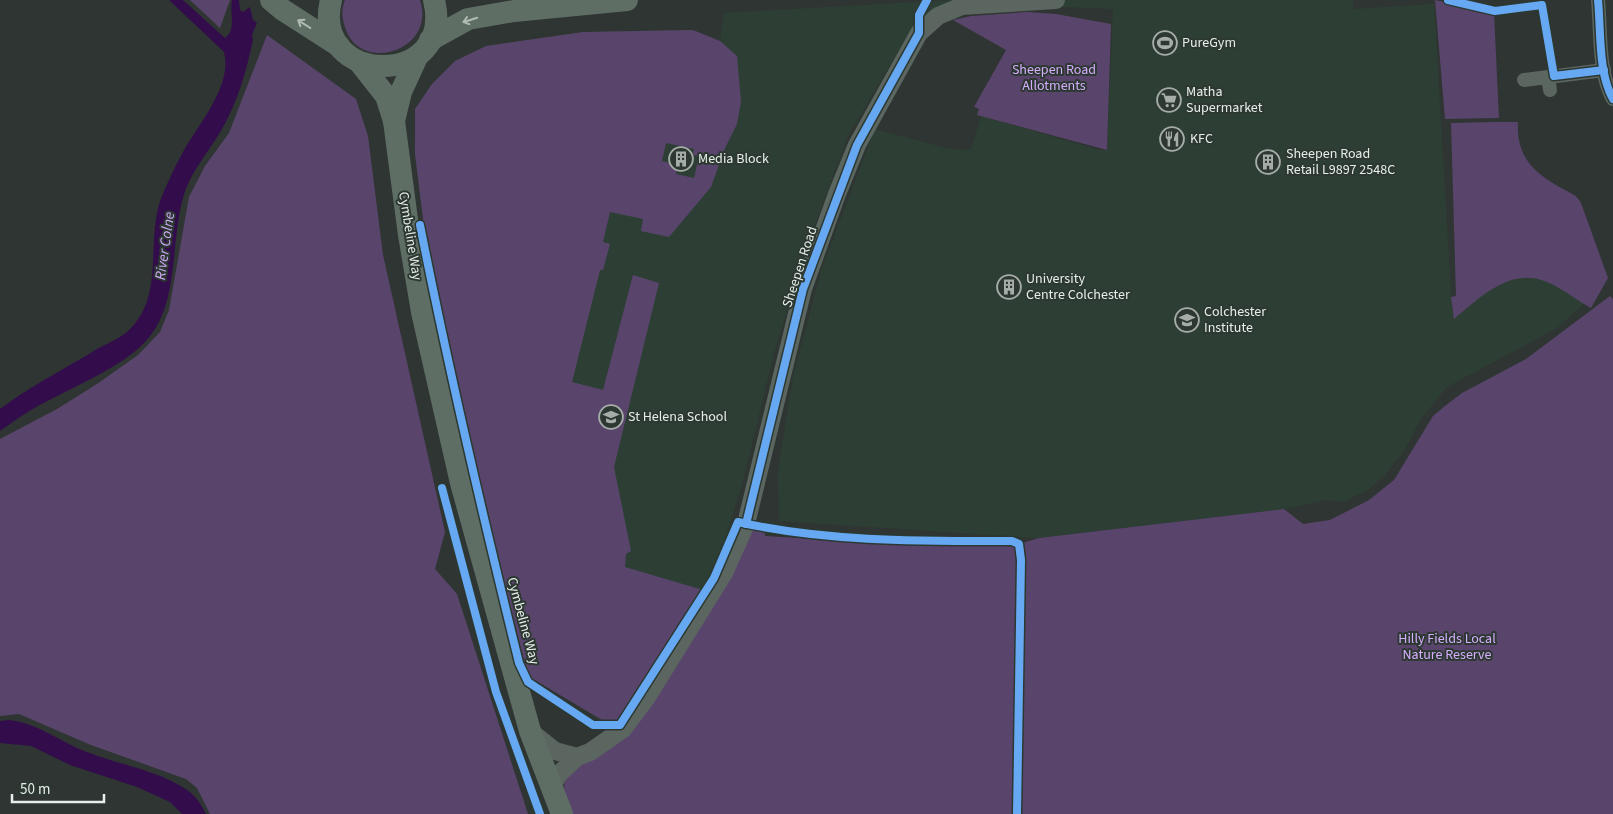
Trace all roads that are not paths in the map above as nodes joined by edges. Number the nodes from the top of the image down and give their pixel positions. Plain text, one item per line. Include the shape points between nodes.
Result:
1 (271, 0) edge
2 (331, 0) edge
3 (434, 0) edge
4 (627, 0) edge
5 (1056, 0) edge
6 (1598, 0) edge
7 (339, 46) junction
8 (423, 48) junction
9 (360, 63) junction
10 (1604, 70) junction
11 (1524, 80) dead end
12 (1613, 99) edge
13 (394, 121) junction
14 (530, 731) junction
15 (577, 757) junction
16 (551, 788) junction
17 (562, 814) edge

7 -> 1 main road
2 - 7 main road via 330,20
3 - 8 main road via 435,19
4 -> 8 main road via 468,18
5 - 15 street, Sheepen Road via 962,6 938,16 919,33 856,144 837,194 803,289 746,524 726,568 647,697 623,729
6 - 10 street
7 - 9 main road
8 - 9 main road via 388,67
8 - 13 main road via 401,92
9 - 13 main road via 386,96
10 - 11 street via 1549,84
10 - 12 street via 1606,86
13 - 14 main road, Cymbeline Way via 422,312 472,522
14 - 15 street via 555,751
14 - 16 main road, Cymbeline Way
15 - 16 street, Sheepen Road via 559,774
16 - 17 main road, Cymbeline Way

